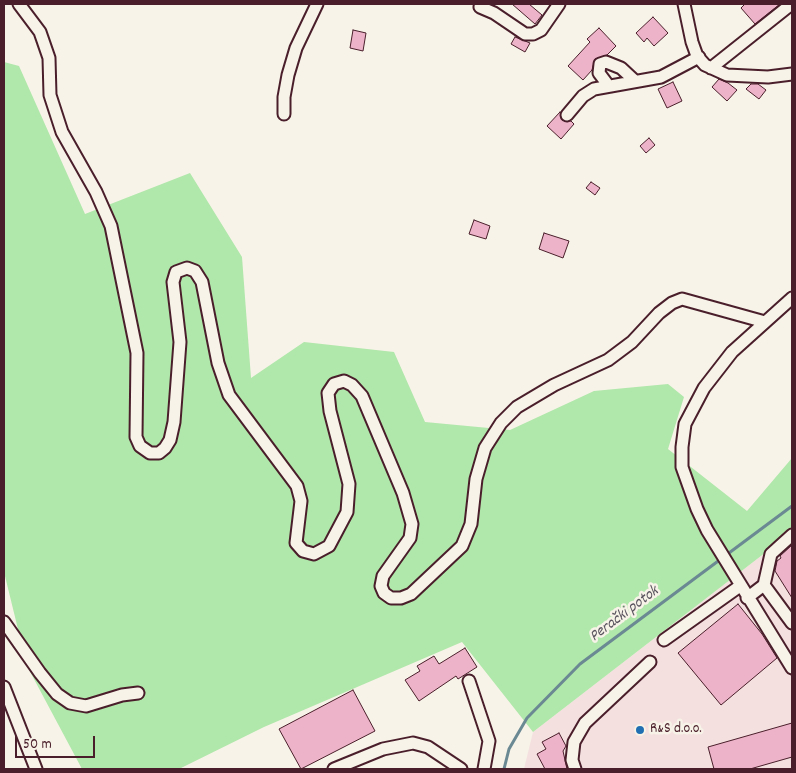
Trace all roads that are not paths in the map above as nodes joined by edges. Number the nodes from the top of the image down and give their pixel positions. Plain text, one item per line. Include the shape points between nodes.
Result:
1 (19, 4) edge
2 (317, 4) edge
3 (559, 4) edge
4 (684, 4) edge
5 (789, 6) dead end
6 (480, 7) dead end
7 (699, 57) junction
8 (711, 68) junction
9 (792, 74) edge
10 (635, 81) junction
11 (608, 85) junction
12 (284, 114) dead end
13 (567, 115) dead end
14 (792, 298) edge
15 (765, 322) junction
16 (792, 535) edge
17 (738, 583) junction
18 (764, 584) junction
19 (747, 598) junction
20 (4, 622) edge
21 (792, 624) edge
22 (664, 640) dead end
23 (789, 654) edge
24 (650, 662) dead end
25 (792, 668) edge
26 (469, 681) dead end
27 (4, 687) edge
28 (138, 693) dead end
29 (36, 769) edge
30 (334, 769) edge
31 (461, 769) edge
32 (484, 769) edge
33 (575, 769) edge

1 - 15 street via 40,32 49,58 50,95 62,132 111,226 137,353 136,437 140,446 150,453 159,453 170,440 180,342 173,282 176,272 187,268 195,271 202,282 218,363 229,395 297,486 301,500 296,543 303,551 314,554 329,546 347,512 349,484 328,393 334,384 344,381 362,396 403,493 412,524 410,538 383,576 381,586 384,593 392,598 411,594 462,546 472,524 476,479 483,454 493,434 517,407 554,385 608,360 632,342 659,313 682,299
2 - 12 street via 296,48 288,75
3 - 6 street via 541,30 533,34 525,34
4 - 7 street via 692,42
5 - 8 street
7 - 8 street
7 - 10 street via 661,77
8 - 9 street via 727,75 768,78
10 - 11 street
10 - 11 street via 621,68 606,62 600,64 598,73
11 - 13 street via 583,96
14 - 15 street
15 - 17 street via 732,352 704,388 685,424 682,447 682,467 696,509
16 - 18 street via 771,554
17 - 19 street
17 - 22 street
18 - 19 street
18 - 21 street
19 - 23 street
20 - 28 street via 57,694 70,703 86,706
23 - 25 street
24 - 33 street via 586,723 574,742 572,760
26 - 32 street via 489,741
27 - 29 street
30 - 31 street via 382,749 413,743 428,747

